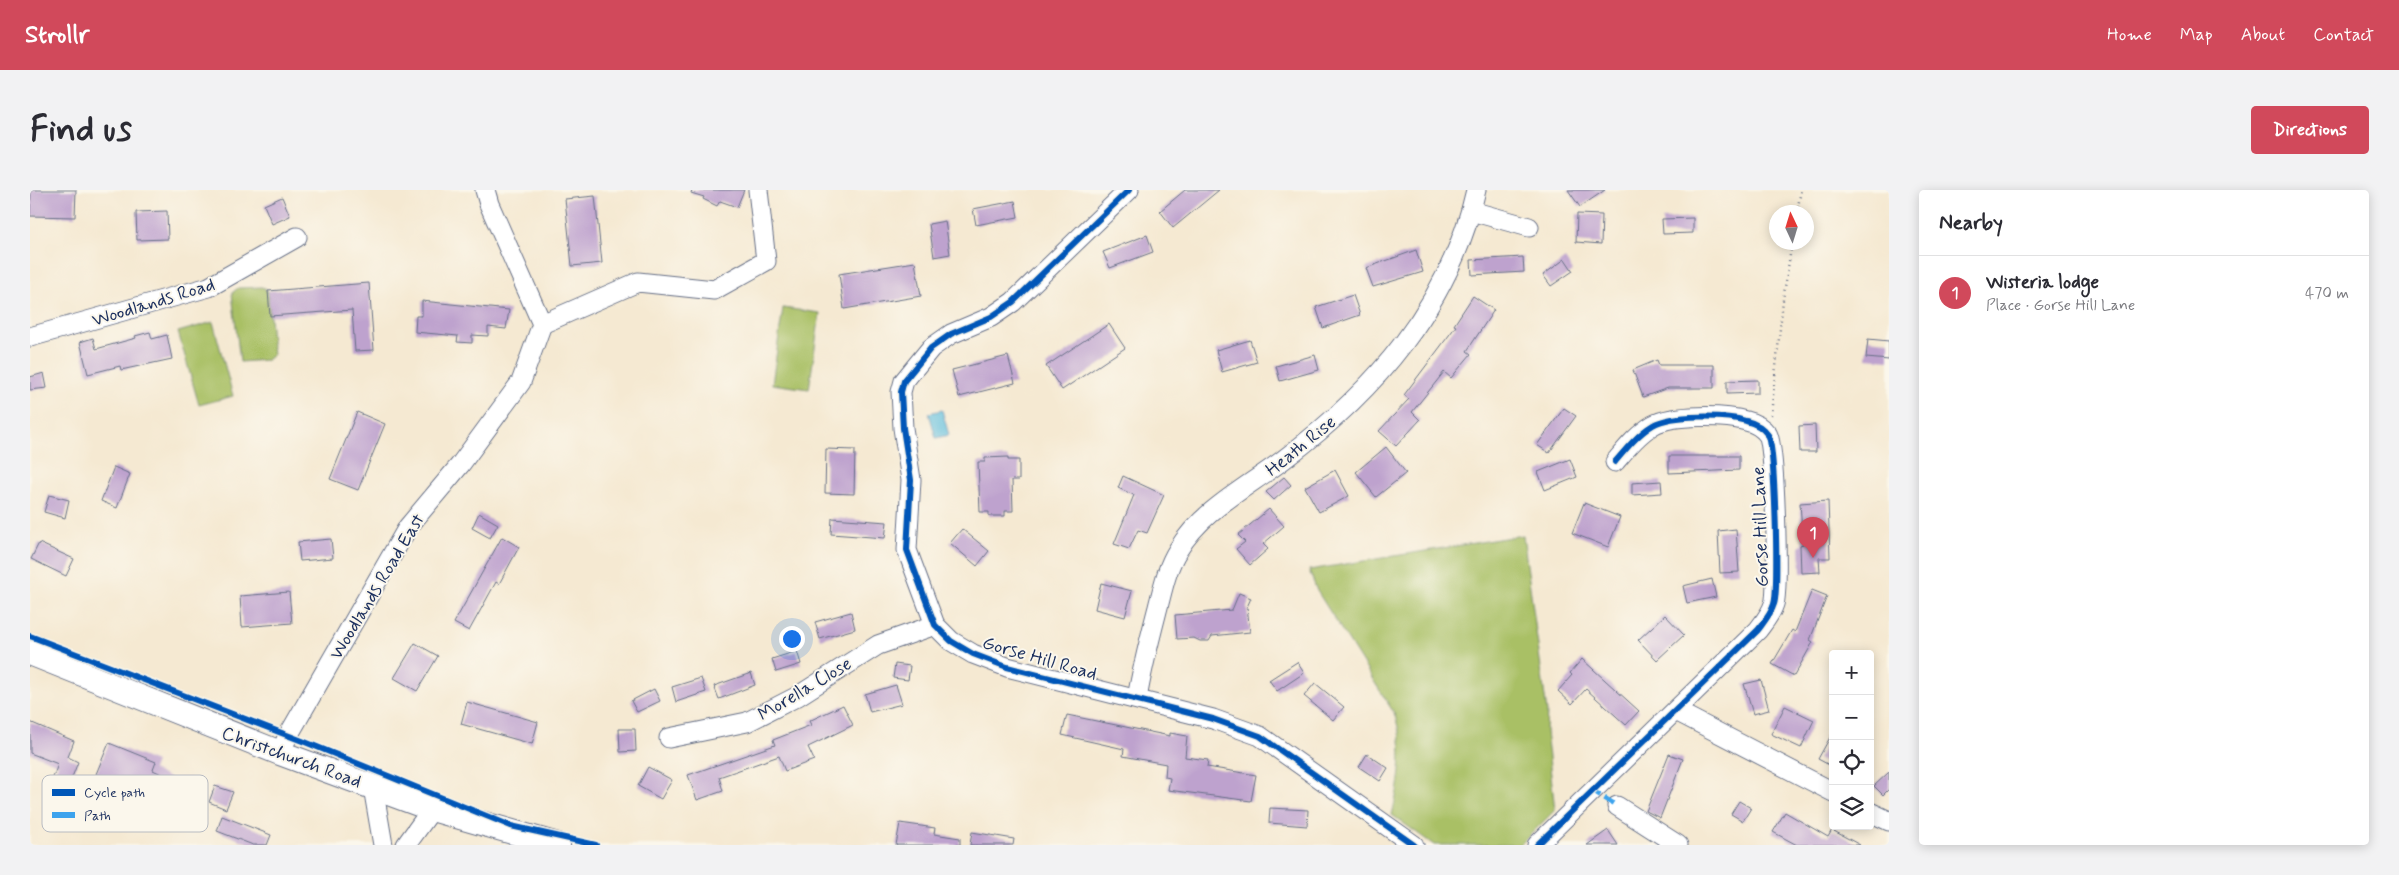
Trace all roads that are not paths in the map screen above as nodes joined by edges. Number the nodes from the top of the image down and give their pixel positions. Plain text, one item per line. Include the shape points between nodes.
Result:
1 (485, 190) edge
2 (758, 190) edge
3 (1129, 190) edge
4 (1476, 190) edge
5 (1471, 210) junction
6 (1529, 227) dead end
7 (297, 237) dead end
8 (542, 324) junction
9 (30, 337) edge
10 (1615, 462) dead end
11 (935, 625) junction
12 (30, 653) edge
13 (1137, 699) junction
14 (1676, 711) junction
15 (669, 738) dead end
16 (280, 753) junction
17 (373, 786) junction
18 (1829, 790) edge
19 (1617, 806) dead end
20 (432, 809) junction
21 (1874, 814) edge
22 (1889, 821) edge
23 (383, 845) edge
24 (406, 845) edge
25 (558, 845) edge
26 (1414, 845) edge
27 (1537, 845) edge
28 (1678, 845) edge

1 - 8 street
2 - 8 street via 766,261 714,290 638,282
3 - 11 street, Gorse Hill Road via 1013,302 931,348 904,382 900,402 911,480 907,550
4 - 5 street, Heath Rise
5 - 6 street
5 - 13 street, Heath Rise via 1435,299 1408,339 1372,381 1311,439 1208,514 1177,552 1158,608
7 - 9 street, Woodlands Road via 208,287
8 - 16 street, Woodlands Road East via 522,382 460,465 408,527
10 - 14 street, Gorse Hill Lane via 1654,424 1670,419 1708,417 1745,420 1760,427 1770,437 1774,478 1774,605 1758,630
11 - 13 street, Gorse Hill Road via 951,641 990,661
11 - 15 street, Morella Close via 878,645 761,716
12 - 16 main road, Christchurch Road
13 - 26 street, Gorse Hill Road via 1212,718 1260,736
14 - 18 street
14 - 27 street, Gorse Hill Lane
16 - 17 main road, Christchurch Road
17 - 20 main road, Christchurch Road
17 - 23 street
19 - 28 street
20 - 24 street
20 - 25 main road, Christchurch Road
21 - 22 street

